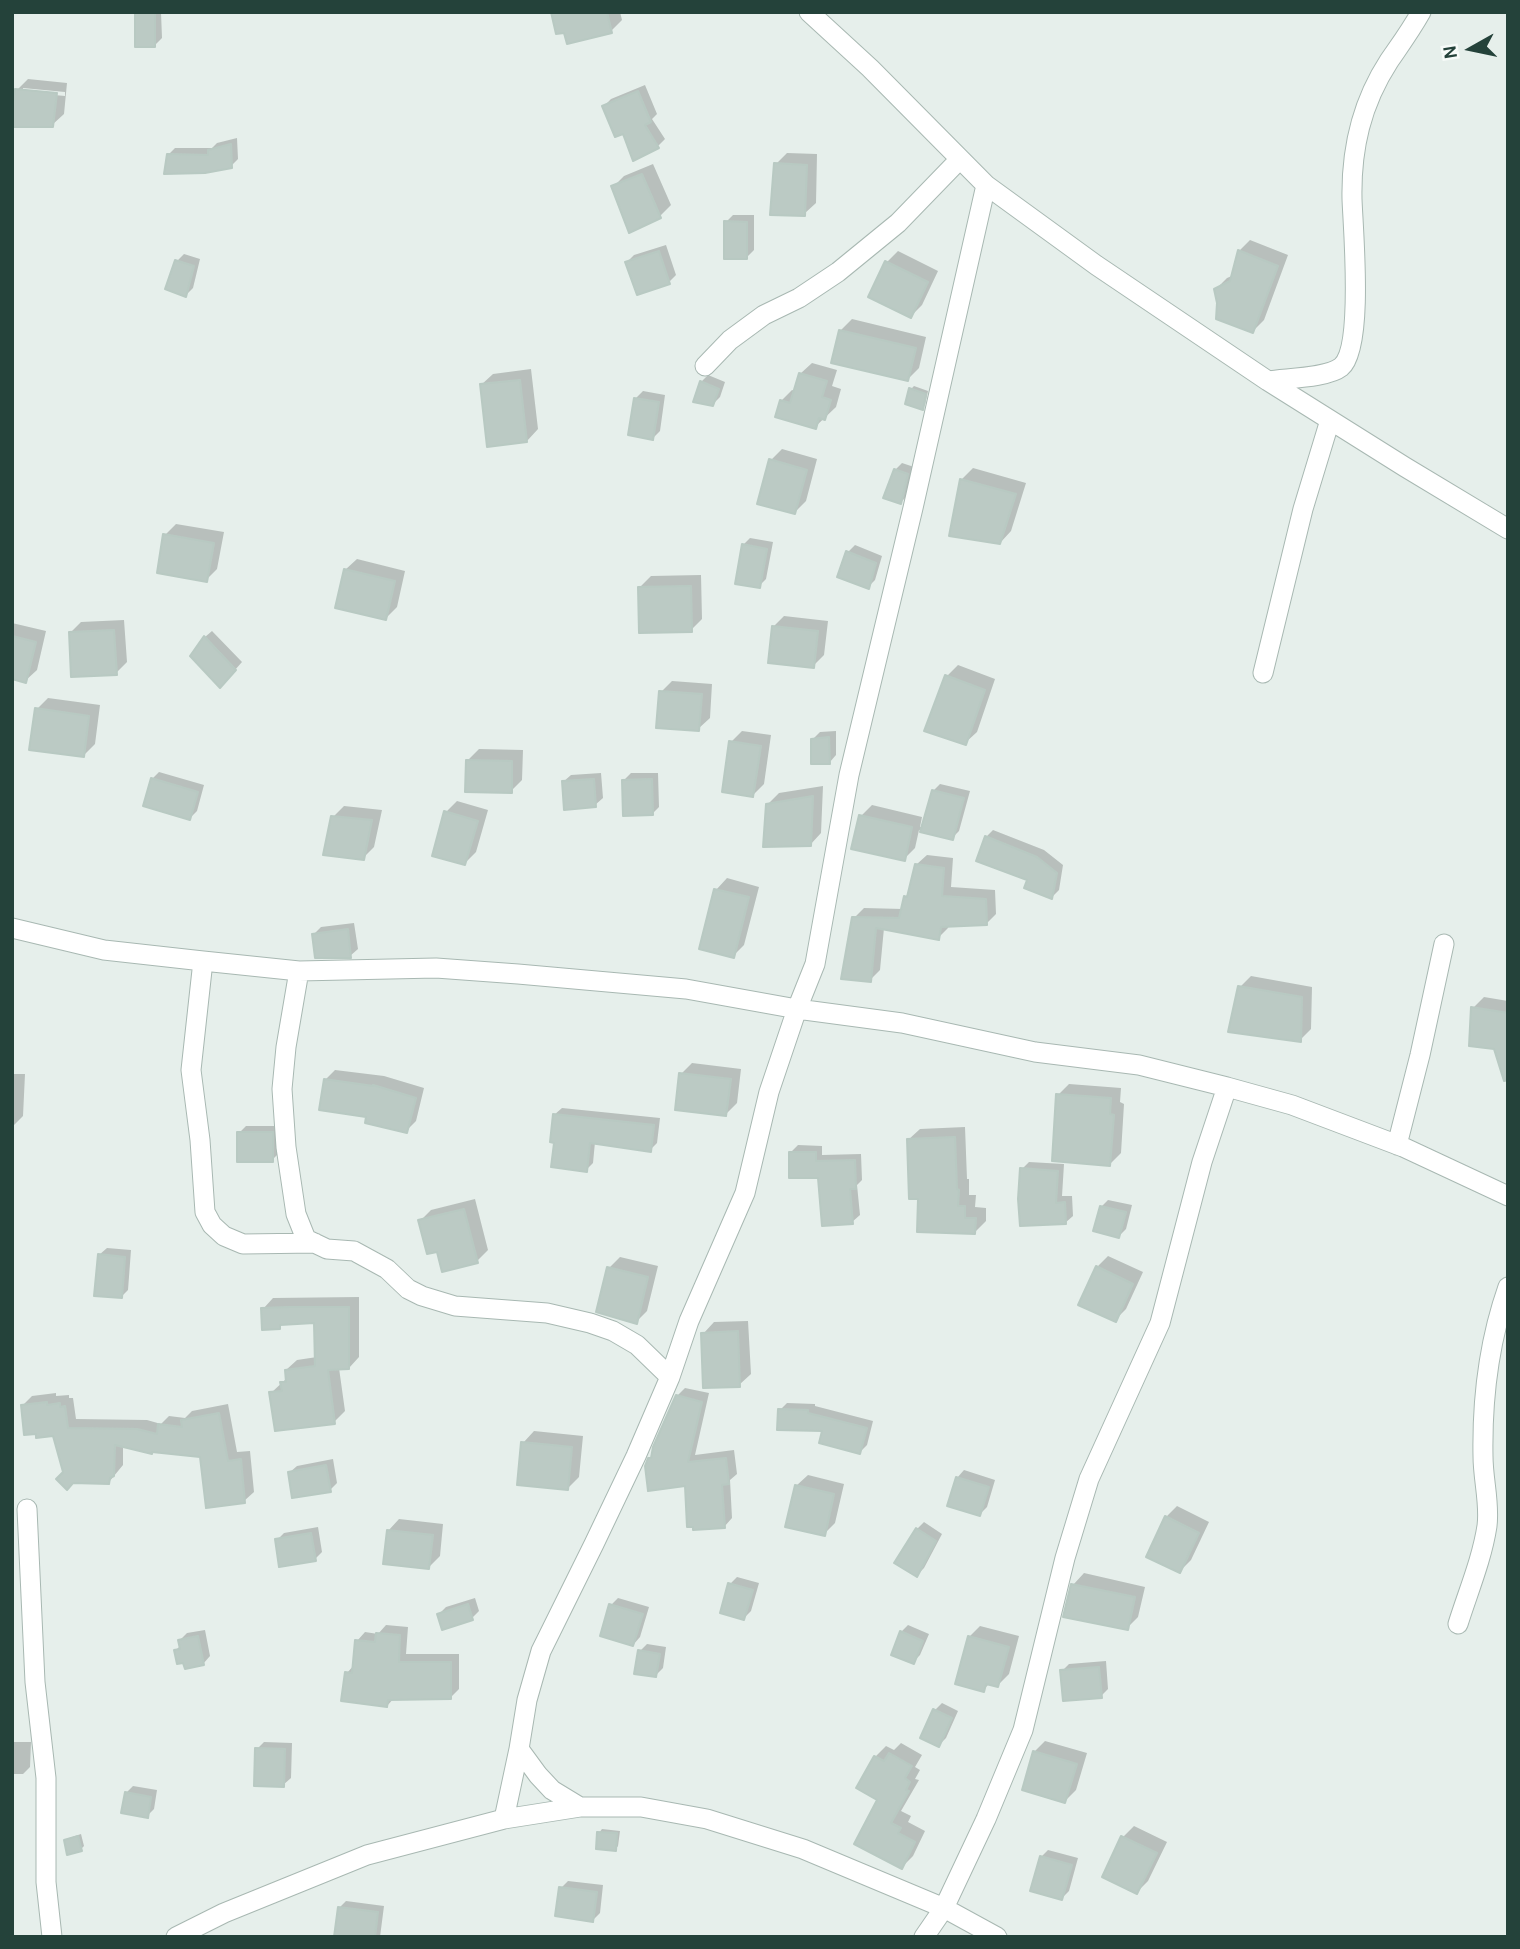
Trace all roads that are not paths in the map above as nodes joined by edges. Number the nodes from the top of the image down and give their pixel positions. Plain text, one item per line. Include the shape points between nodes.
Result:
1 (808, 12) edge
2 (1421, 12) edge
3 (960, 159) junction
4 (986, 185) junction
5 (705, 366) dead end
6 (1268, 381) junction
7 (1330, 420) junction
8 (1508, 529) edge
9 (1263, 673) dead end
10 (12, 928) edge
11 (1444, 944) dead end
12 (203, 961) junction
13 (299, 971) junction
14 (797, 1009) junction
15 (1227, 1087) junction
16 (1397, 1145) junction
17 (1508, 1196) edge
18 (315, 1243) junction
19 (1508, 1287) edge
20 (670, 1377) junction
21 (27, 1509) dead end
22 (1458, 1624) dead end
23 (519, 1749) junction
24 (580, 1807) junction
25 (504, 1819) junction
26 (944, 1908) junction
27 (52, 1937) edge
28 (176, 1937) edge
29 (924, 1937) edge
30 (997, 1937) edge

1 - 3 street
2 - 6 street via 1387,63 1359,124 1352,196 1356,276 1348,358 1327,373
3 - 4 street
3 - 5 street via 898,222 838,272 764,315
4 - 6 street
4 - 14 street via 849,775 815,964
6 - 7 street
7 - 8 street
7 - 9 street
10 - 12 street via 104,950
11 - 16 street
12 - 13 street
12 - 18 street via 191,1070 205,1212 224,1236 243,1244
13 - 14 street via 436,968 518,974 686,989
13 - 18 street via 282,1089 296,1214 306,1239
14 - 15 street via 902,1023 1035,1052 1139,1065
14 - 20 street via 769,1092 745,1193 689,1321
15 - 16 street via 1292,1104
15 - 26 street via 1202,1162 1160,1323 1089,1479 1023,1730
16 - 17 street
18 - 20 street via 354,1251 387,1269 408,1289 455,1306 547,1313 613,1331 637,1345
19 - 22 street via 1483,1410 1486,1527
20 - 23 street via 541,1651
21 - 27 street
23 - 24 street via 552,1790
23 - 25 street
24 - 25 street
24 - 26 street via 641,1807 707,1819 803,1849
25 - 28 street via 367,1855
26 - 29 street
26 - 30 street

